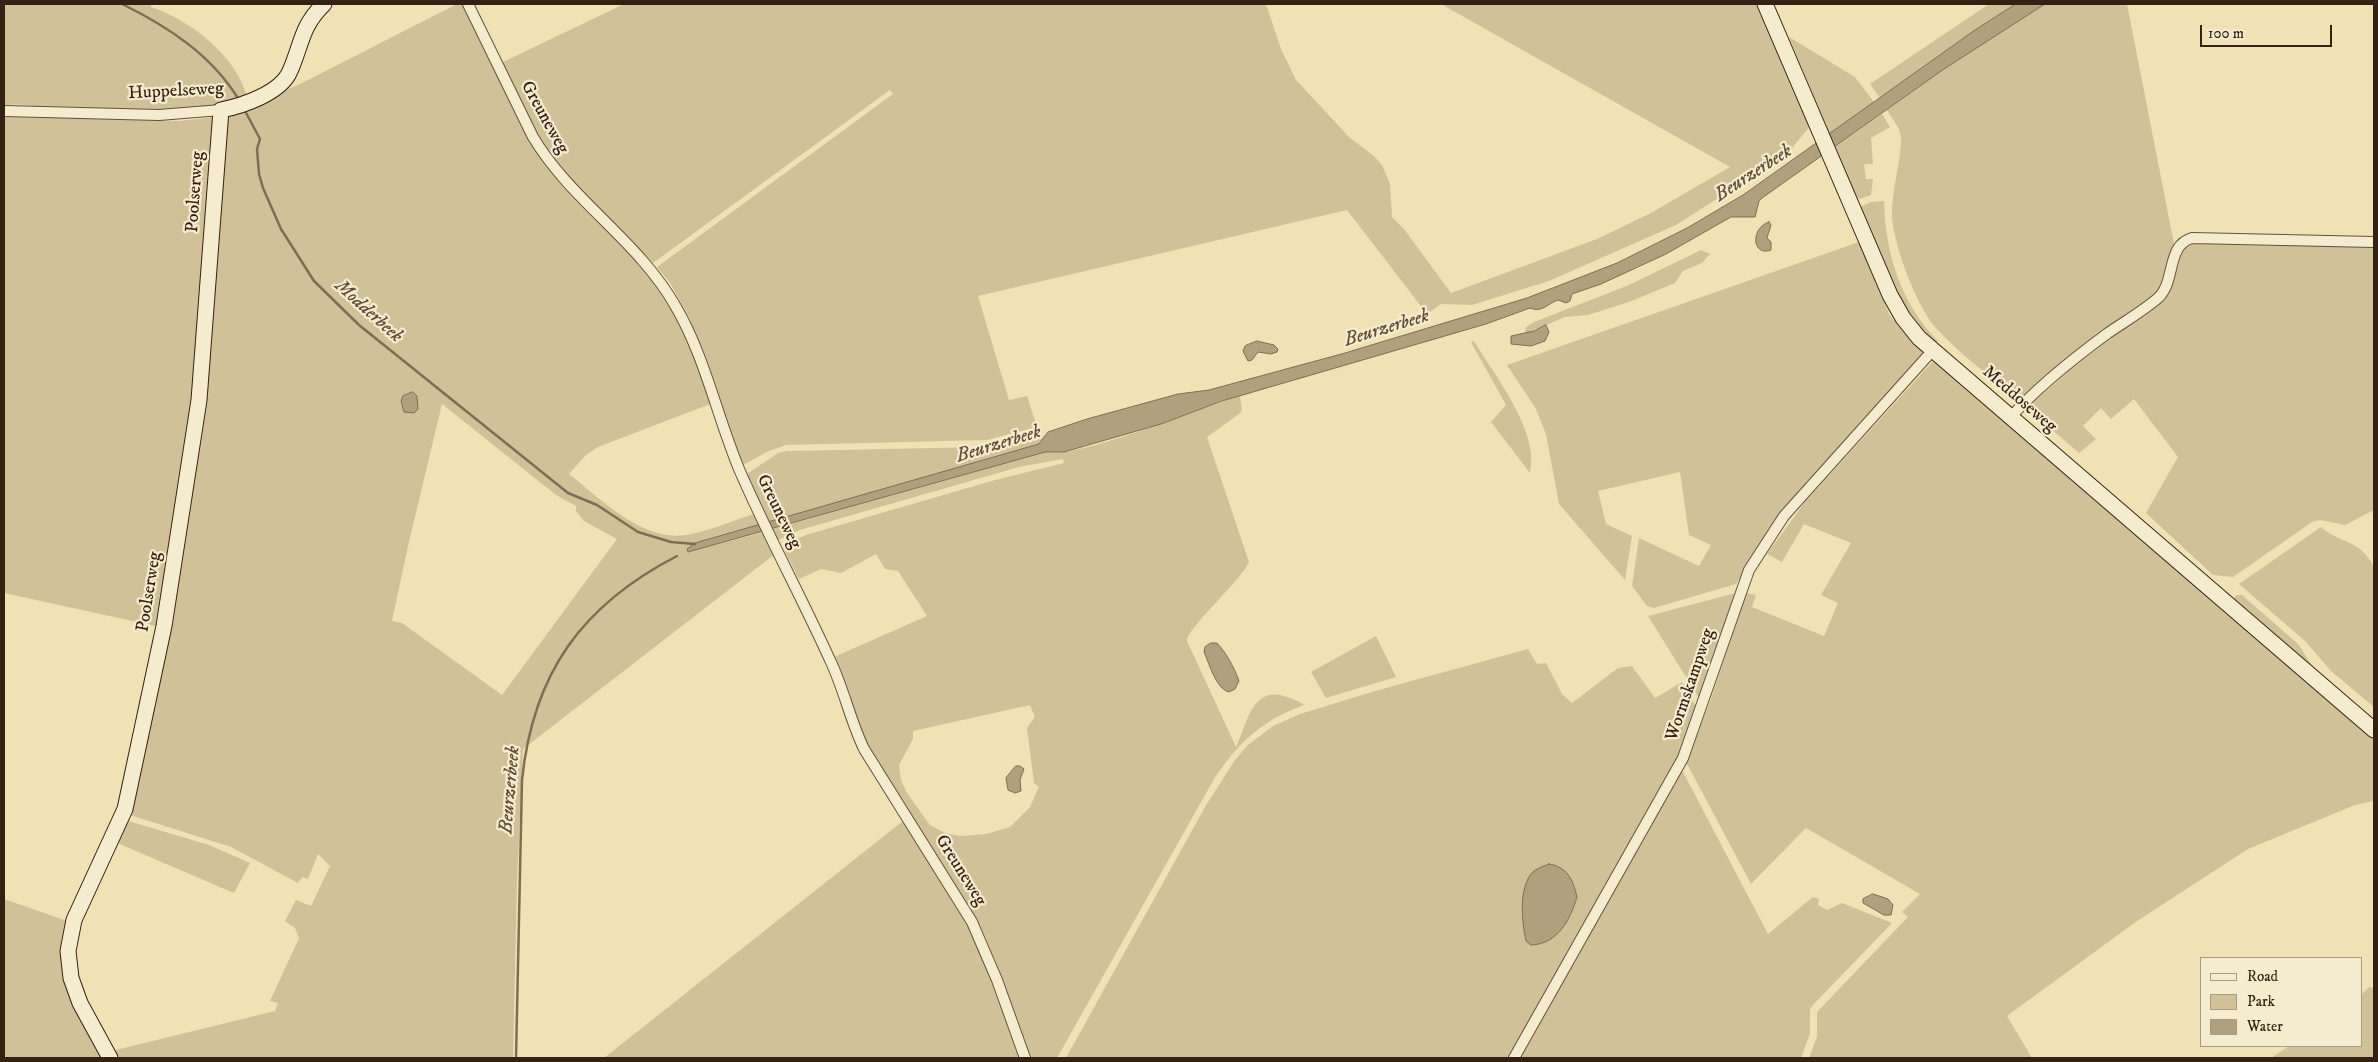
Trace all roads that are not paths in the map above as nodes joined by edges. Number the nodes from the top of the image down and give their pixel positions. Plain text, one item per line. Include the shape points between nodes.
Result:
1 (324, 4) edge
2 (468, 4) edge
3 (1766, 4) edge
4 (235, 106) junction
5 (4, 111) edge
6 (2374, 242) edge
7 (1933, 350) junction
8 (2010, 418) junction
9 (2374, 730) edge
10 (110, 1058) edge
11 (1025, 1058) edge
12 (1514, 1058) edge

1 - 4 street, Huppelseweg via 311,16 290,73 283,82 265,94
2 - 11 street, Greuneweg via 545,158 585,203 638,253 676,305 688,328 739,468 834,668 855,730 972,922
3 - 7 street, Meddoseweg via 1890,295 1903,318
4 - 5 street, Huppelseweg via 159,114
4 - 10 street, Poolserweg via 199,400 164,626 125,810 74,920 68,951 71,978 80,1003
6 - 8 street via 2185,240 2178,246 2168,283 2158,298 2082,353
7 - 8 street, Meddoseweg
7 - 12 street, Wormskampweg via 1784,516 1749,570 1683,758
8 - 9 street, Meddoseweg

